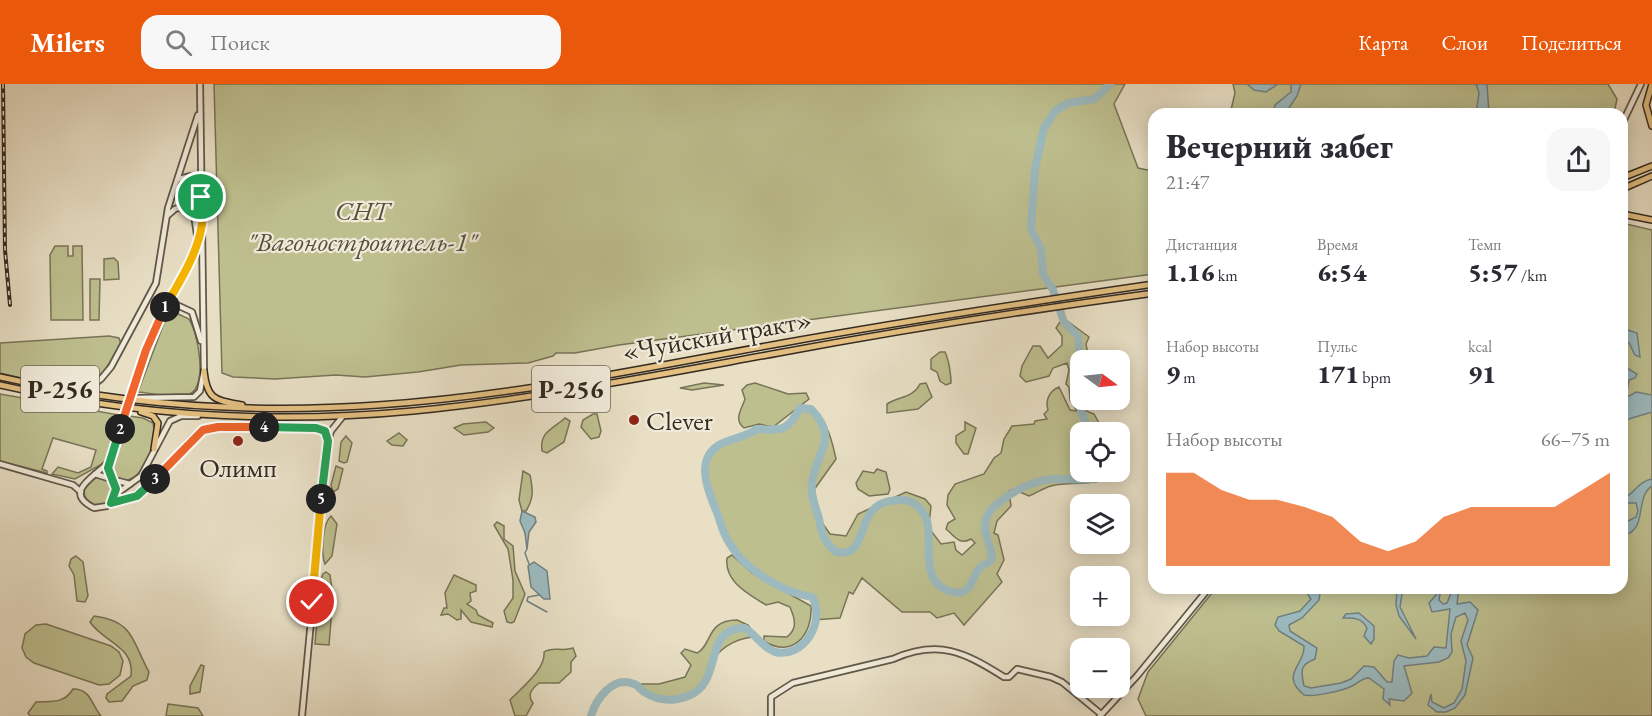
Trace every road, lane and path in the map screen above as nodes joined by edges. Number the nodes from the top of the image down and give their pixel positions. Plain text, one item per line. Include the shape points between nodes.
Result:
1 (200, 84) edge
2 (1641, 84) edge
3 (1652, 84) edge
4 (200, 109) junction
5 (1628, 111) edge
6 (1652, 126) edge
7 (1652, 166) edge
8 (1628, 176) edge
9 (1652, 176) edge
10 (177, 180) junction
11 (1628, 186) edge
12 (202, 191) junction
13 (179, 207) junction
14 (1628, 215) edge
15 (166, 218) junction
16 (1652, 220) edge
17 (202, 224) junction
18 (194, 249) junction
19 (1148, 285) edge
20 (1148, 294) edge
21 (165, 308) junction
22 (204, 355) junction
23 (204, 371) junction
24 (0, 377) edge
25 (0, 386) edge
26 (62, 389) junction
27 (120, 398) junction
28 (119, 406) junction
29 (261, 408) junction
30 (223, 415) junction
31 (343, 416) junction
32 (328, 441) junction
33 (154, 449) junction
34 (108, 462) junction
35 (0, 464) edge
36 (95, 474) junction
37 (111, 479) junction
38 (85, 481) junction
39 (73, 484) junction
40 (130, 484) junction
41 (81, 493) junction
42 (116, 495) junction
43 (111, 503) junction
44 (1204, 594) edge
45 (1100, 715) edge
46 (302, 716) edge
47 (771, 716) edge

1 - 4 street
2 - 5 street
3 - 6 highway via 1646,105
4 - 10 street
4 - 12 street
7 - 8 highway
9 - 11 highway
10 - 12 street via 182,176 195,178
10 - 15 street
12 - 13 street via 195,203
12 - 17 street
13 - 15 street
13 - 18 street via 196,218
14 - 16 highway
15 - 26 street via 156,283 132,329 101,379 86,386
17 - 18 street
17 - 22 street
18 - 21 street
19 - 29 highway, «Чуйский тракт» / Р-256 via 487,394 375,406
20 - 31 highway, «Чуйский тракт» / Р-256 via 488,402
21 - 22 street via 177,305 192,312
21 - 34 street, bridge
22 - 23 street
23 - 27 street via 200,391 190,399
23 - 29 highway via 207,391 214,398
24 - 26 highway, «Чуйский тракт» / Р-256
25 - 28 highway, «Чуйский тракт» / Р-256
26 - 27 highway, «Чуйский тракт» / Р-256
27 - 29 highway, «Чуйский тракт» / Р-256
28 - 30 highway, «Чуйский тракт» / Р-256
28 - 33 highway via 156,419
30 - 31 highway, «Чуйский тракт» / Р-256
30 - 33 street via 174,418
31 - 32 street
32 - 43 street via 325,431 316,428 229,426 203,430 137,496
32 - 46 street
33 - 40 street via 141,476
34 - 36 street
34 - 37 street
35 - 39 street
36 - 37 street
36 - 38 street
37 - 40 street
37 - 42 street
38 - 39 street
38 - 41 street
39 - 41 street
40 - 42 street
41 - 43 street via 94,508
42 - 43 street
44 - 45 street
45 - 47 street via 1051,676 1017,669 1004,677 972,657 949,649 904,654 793,683 771,697

